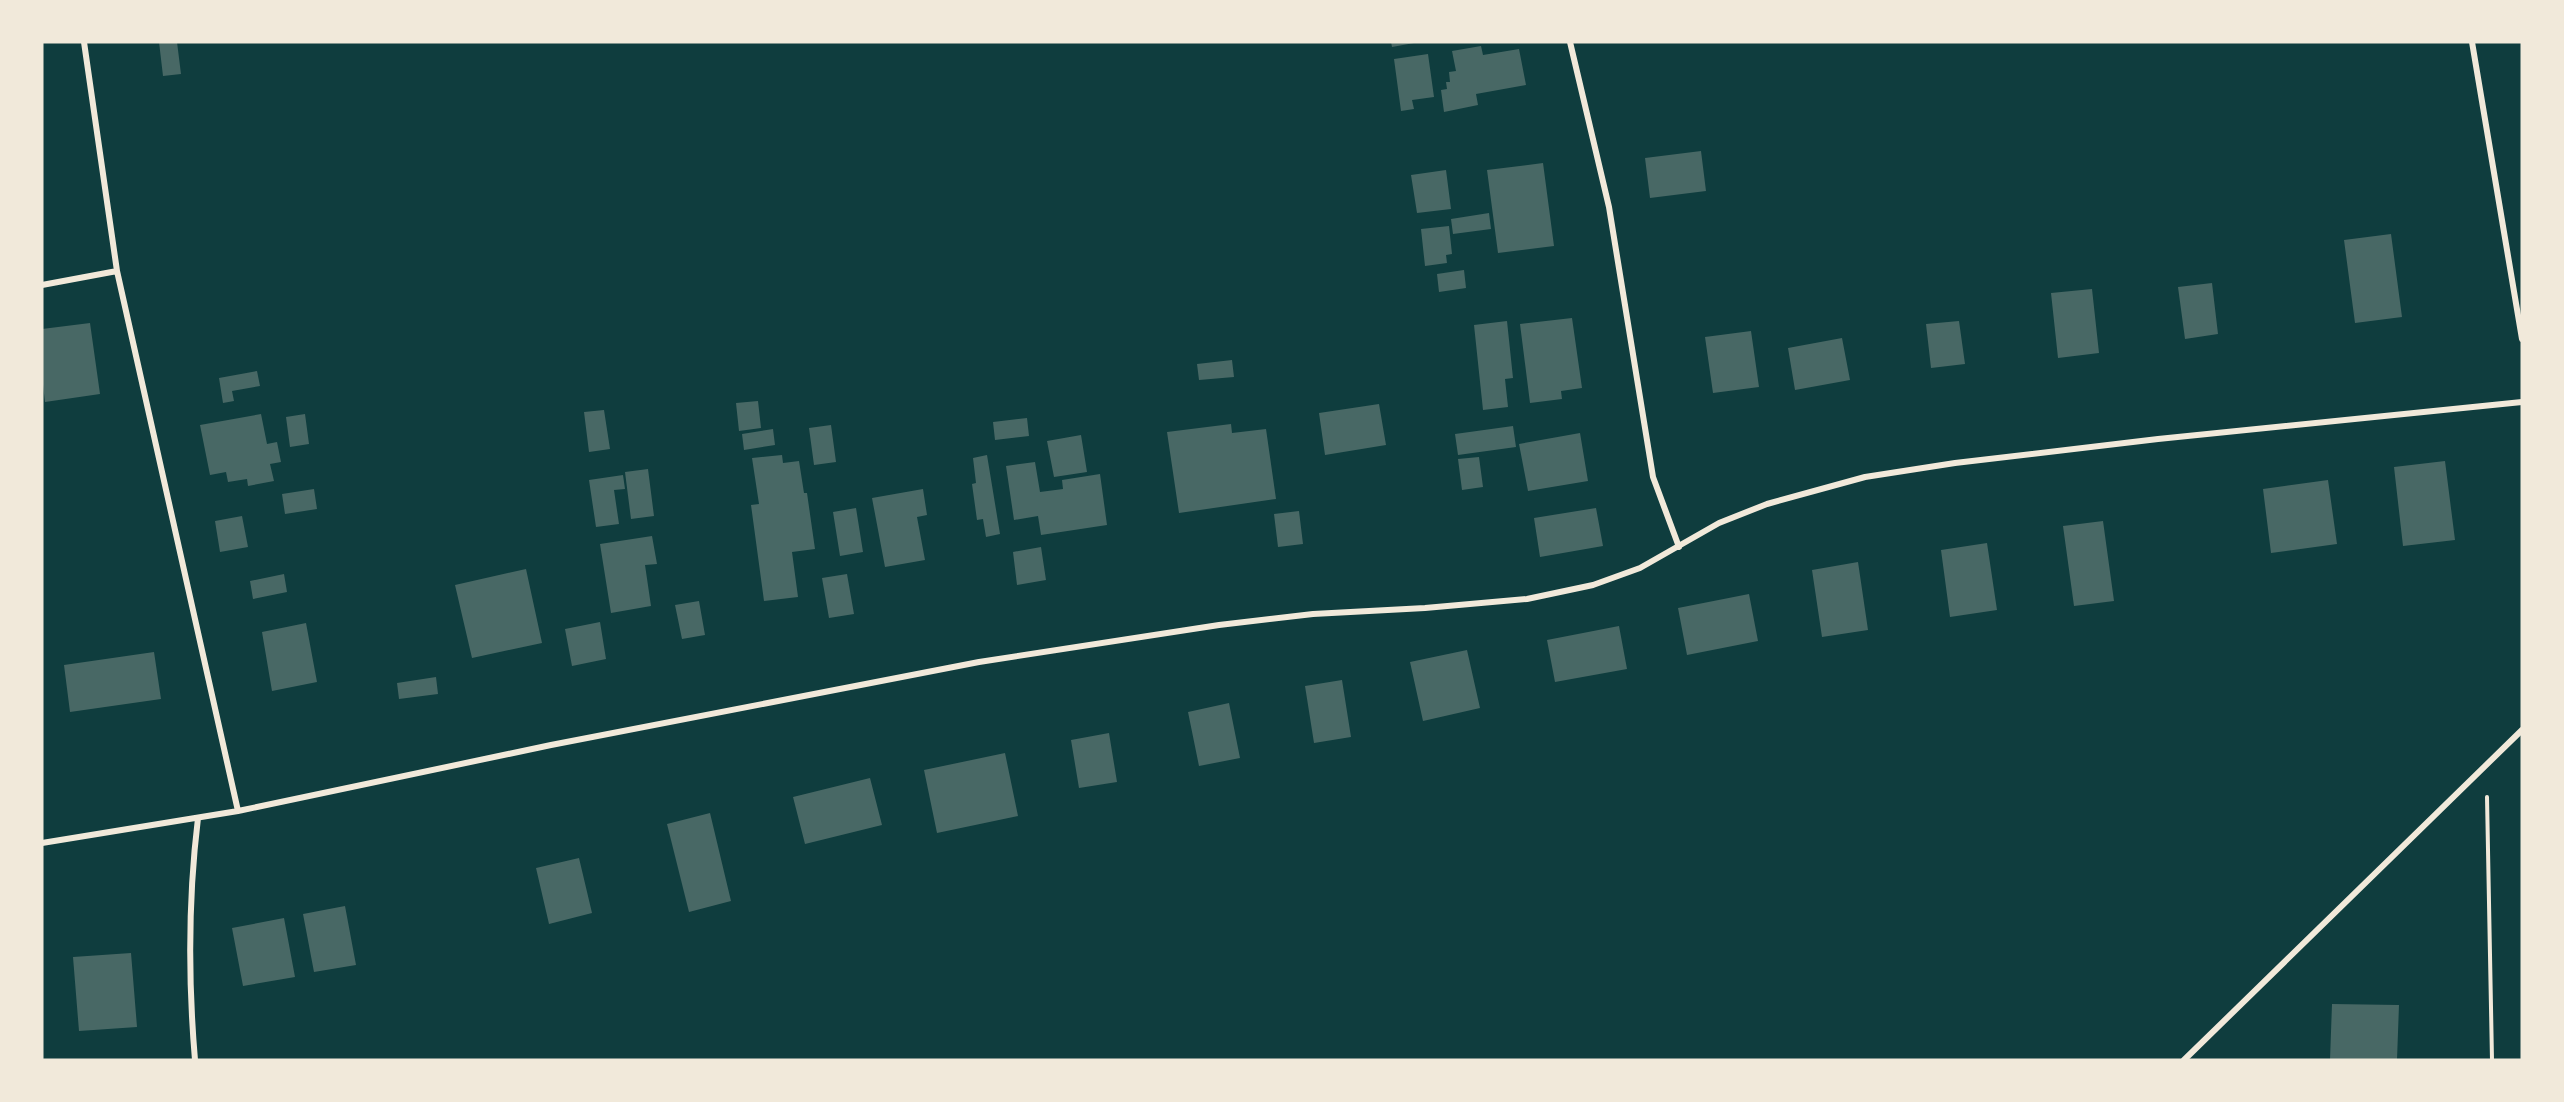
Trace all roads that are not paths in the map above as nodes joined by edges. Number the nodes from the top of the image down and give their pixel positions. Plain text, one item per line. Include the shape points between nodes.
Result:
1 (84, 42) edge
2 (1570, 42) edge
3 (2472, 42) edge
4 (117, 271) junction
5 (42, 285) edge
6 (2522, 339) edge
7 (2522, 402) edge
8 (1679, 547) junction
9 (2522, 730) edge
10 (238, 811) junction
11 (198, 818) junction
12 (42, 843) edge
13 (195, 1060) edge
14 (2184, 1060) edge

1 - 4 street
2 - 8 street via 1609,207 1653,477
3 - 6 street
4 - 5 street
4 - 10 street
7 - 8 street via 2158,439 1865,477 1767,504 1719,523
8 - 10 street via 1640,568 1593,585 1527,599 1243,622 979,662 585,738
9 - 14 street
10 - 11 street
11 - 12 street
11 - 13 street via 190,879 188,949

